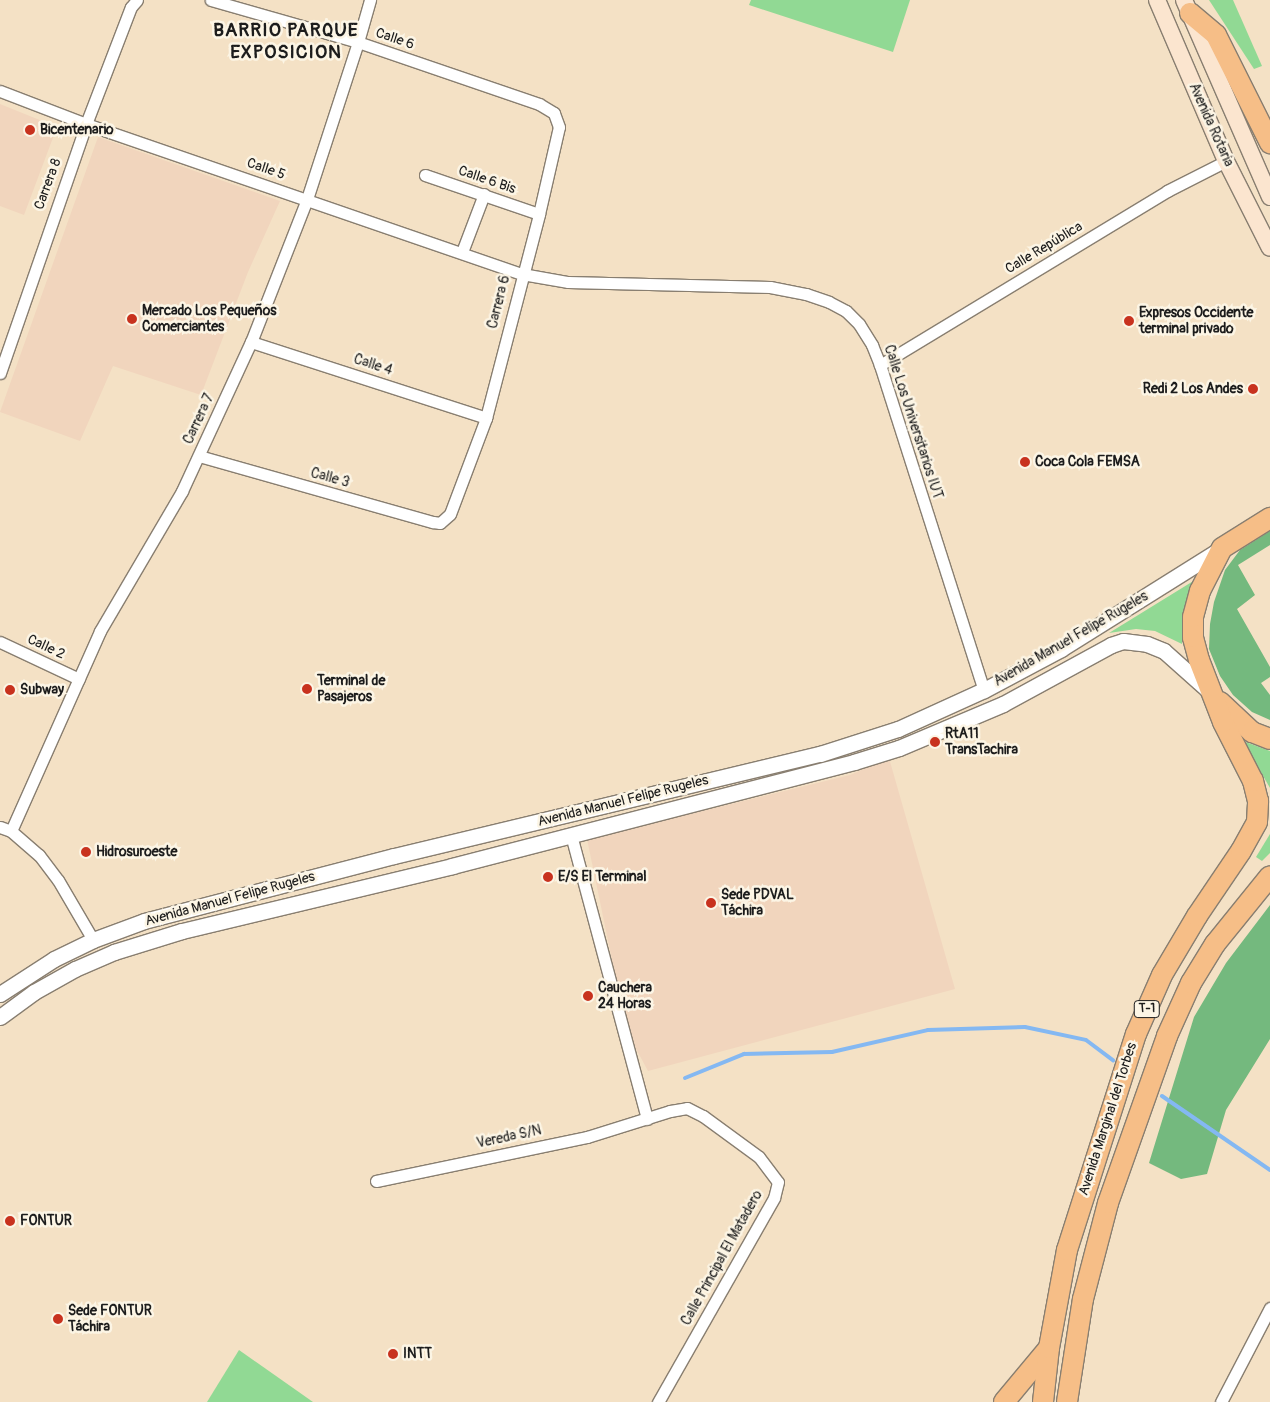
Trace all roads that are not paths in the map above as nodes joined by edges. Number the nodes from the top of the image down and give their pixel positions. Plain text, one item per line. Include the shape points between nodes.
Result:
1 (211, 0) edge
2 (370, 0) edge
3 (1157, 0) edge
4 (134, 4) edge
5 (1187, 7) edge
6 (358, 42) junction
7 (0, 91) edge
8 (539, 104) joint
9 (86, 124) junction
10 (1270, 142) edge
11 (1226, 161) junction
12 (425, 175) dead end
13 (484, 194) junction
14 (1270, 197) edge
15 (307, 199) junction
16 (539, 214) junction
17 (1270, 248) edge
18 (462, 252) junction
19 (522, 274) junction
20 (251, 342) junction
21 (880, 365) junction
22 (0, 373) edge
23 (486, 418) junction
24 (199, 456) junction
25 (450, 514) joint
26 (1269, 518) edge
27 (1222, 548) junction
28 (0, 642) edge
29 (79, 680) junction
30 (984, 690) junction
31 (1213, 695) junction
32 (1270, 739) edge
33 (0, 827) edge
34 (12, 831) junction
35 (570, 836) junction
36 (1270, 876) edge
37 (93, 940) junction
38 (0, 994) edge
39 (0, 1017) edge
40 (648, 1119) junction
41 (376, 1181) dead end
42 (1270, 1308) edge
43 (1049, 1348) junction
44 (658, 1402) edge
45 (1004, 1402) edge
46 (1043, 1402) edge
47 (1067, 1402) edge
48 (1221, 1402) edge

1 - 6 street, Calle 6
2 - 6 street, Carrera 7
3 - 11 main road, Avenida Rotaria
4 - 9 street, Carrera 8
5 - 10 highway via 1216,35
5 - 14 main road, Avenida Rotaria
6 - 8 street, Calle 6
6 - 15 street, Carrera 7
7 - 9 street, Calle 5
8 - 16 street, Carrera 6 via 554,113 559,127
9 - 15 street, Calle 5
9 - 22 street, Carrera 8
11 - 17 main road, Avenida Rotaria
11 - 21 street, Calle República via 1167,191
12 - 13 street, Calle 6 Bis
13 - 16 street, Calle 6 Bis
13 - 18 street
15 - 18 street, Calle 5
15 - 20 street, Carrera 7
16 - 19 street, Carrera 6
18 - 19 street, Calle 5
19 - 21 street, Calle Los Universitarios IUT via 568,282 770,286 806,294 846,311 859,324
19 - 23 street, Carrera 6
20 - 23 street, Calle 4
20 - 24 street, Carrera 7
21 - 30 street, Calle Los Universitarios IUT
23 - 25 street, Carrera 6
24 - 25 street, Calle 3 via 433,522 440,523
24 - 29 street, Carrera 7 via 100,631
26 - 27 highway
27 - 30 street, Avenida Manuel Felipe Rugeles via 1061,649
27 - 31 highway, T-1 via 1200,591 1193,617 1193,637
28 - 29 street, Calle 2
29 - 34 street, Carrera 7
30 - 37 street, Avenida Manuel Felipe Rugeles via 898,729 820,754 394,856 144,921
31 - 32 highway via 1252,732
31 - 35 street, Avenida Manuel Felipe Rugeles via 1164,651 1147,644 1123,641 1003,704 899,748
31 - 43 highway, Avenida Marginal del Torbes / T-1 via 1253,781 1258,801 1257,822 1162,975 1136,1034 1067,1250
33 - 34 street
34 - 37 street via 39,855 58,880
35 - 39 street, Avenida Manuel Felipe Rugeles via 182,932 114,952 74,969
35 - 40 street
36 - 47 highway, Avenida Marginal del Torbes / T-1 via 1216,944 1191,983 1161,1052 1108,1203 1083,1299
37 - 38 street, Avenida Manuel Felipe Rugeles via 54,958
40 - 41 street, Vereda S/N via 587,1137
40 - 44 street, Calle Principal El Matadero via 687,1108 759,1157 778,1182 774,1198
42 - 48 street
43 - 45 highway
43 - 46 highway, Avenida Marginal del Torbes / T-1

